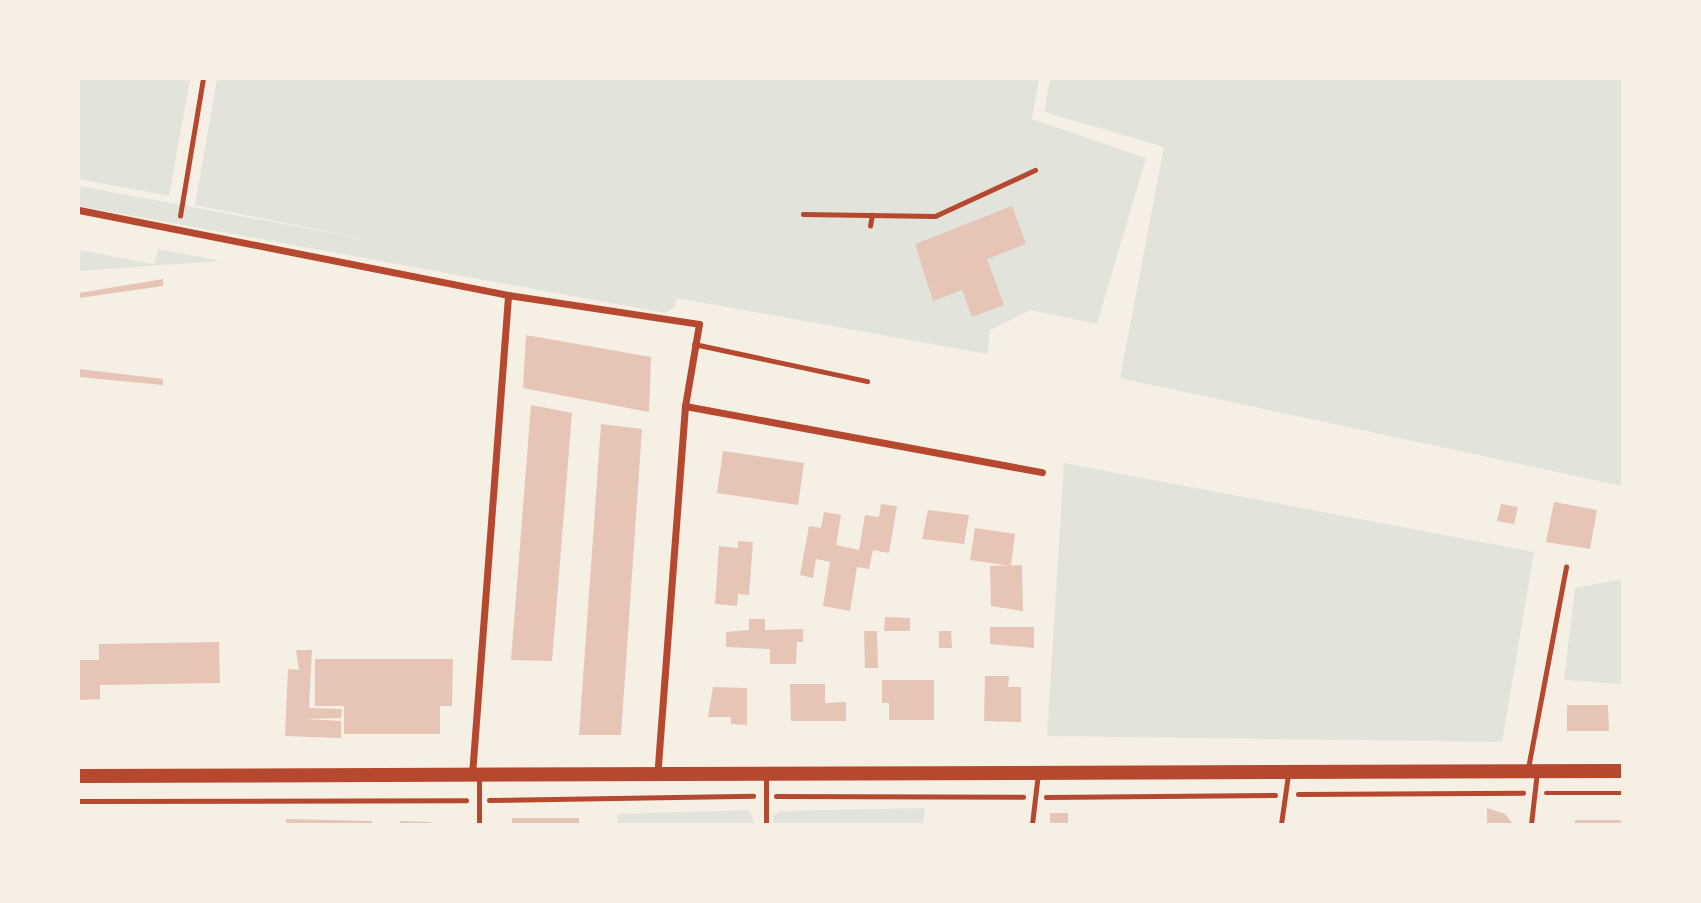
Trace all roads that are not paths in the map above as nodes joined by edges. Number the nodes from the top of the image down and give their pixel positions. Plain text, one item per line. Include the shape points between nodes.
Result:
1 (79, 210) edge
2 (508, 295) junction
3 (694, 344) junction
4 (867, 382) dead end
5 (685, 406) junction
6 (1042, 472) dead end
7 (1566, 568) dead end
8 (1532, 771) junction
9 (1622, 771) edge
10 (1288, 772) junction
11 (1038, 773) junction
12 (476, 775) junction
13 (766, 775) junction
14 (79, 776) edge
15 (657, 776) junction
16 (479, 824) edge
17 (766, 824) edge
18 (1032, 824) edge
19 (1281, 824) edge
20 (1531, 824) edge

1 - 2 street
2 - 3 street via 699,324
2 - 12 street
3 - 4 lane
3 - 5 street
5 - 6 street
5 - 15 street
7 - 8 lane
8 - 9 main road
8 - 10 main road
8 - 20 lane
10 - 11 main road
10 - 19 lane
11 - 13 main road
11 - 18 lane
12 - 14 main road
12 - 15 main road
12 - 16 lane
13 - 15 main road
13 - 17 lane

